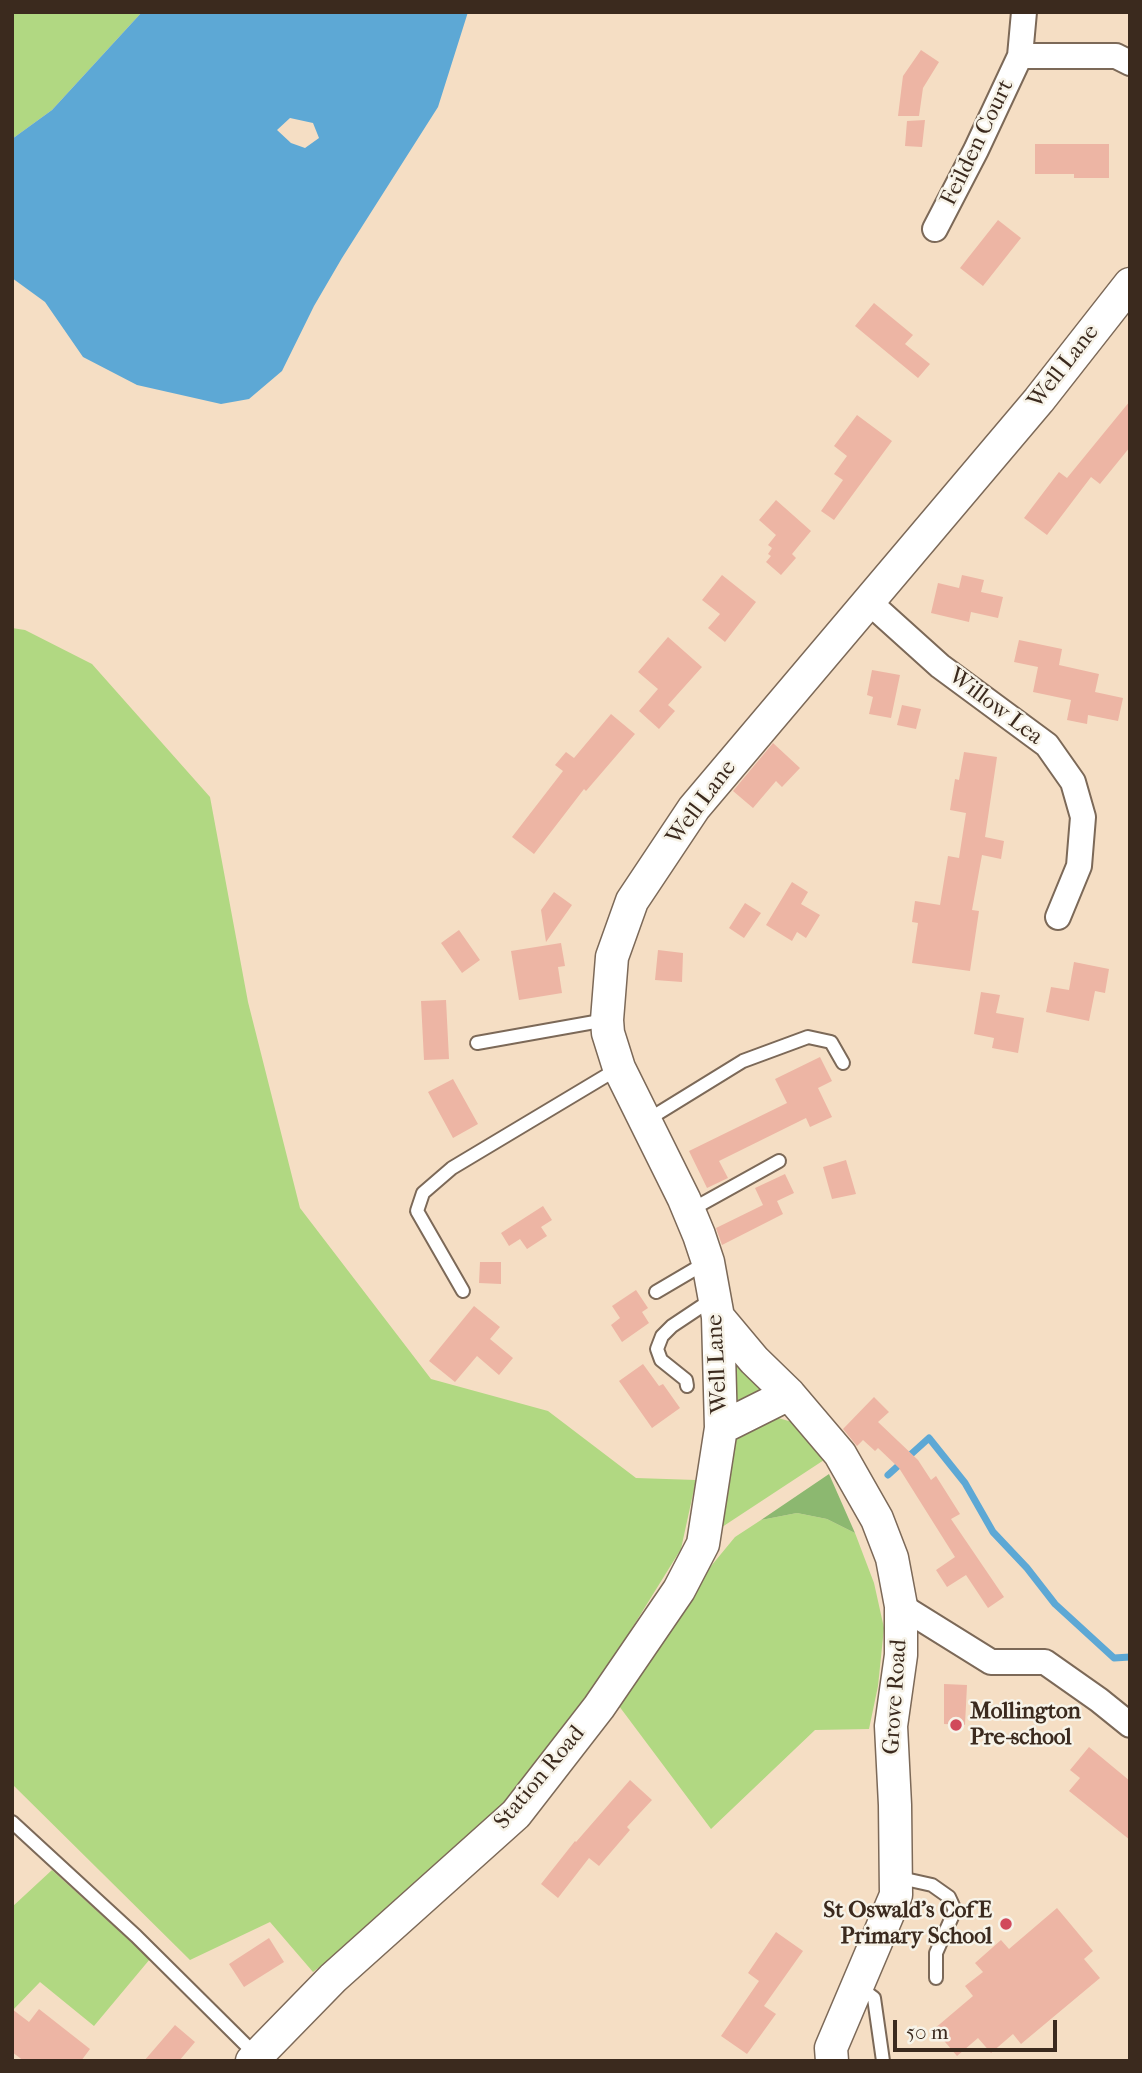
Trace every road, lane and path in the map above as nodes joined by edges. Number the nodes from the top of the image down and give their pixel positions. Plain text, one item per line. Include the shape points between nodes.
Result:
1 (1024, 12) edge
2 (1020, 56) junction
3 (1130, 64) edge
4 (935, 229) dead end
5 (1130, 284) edge
6 (869, 602) junction
7 (1058, 917) dead end
8 (607, 1020) junction
9 (477, 1043) dead end
10 (843, 1063) dead end
11 (619, 1068) junction
12 (644, 1122) junction
13 (779, 1161) dead end
14 (689, 1211) junction
15 (708, 1262) junction
16 (463, 1291) dead end
17 (656, 1292) dead end
18 (716, 1307) junction
19 (687, 1386) dead end
20 (789, 1394) junction
21 (721, 1428) junction
22 (901, 1606) junction
23 (1130, 1725) edge
24 (12, 1822) edge
25 (895, 1877) junction
26 (936, 1978) dead end
27 (857, 1985) junction
28 (255, 2059) edge
29 (832, 2061) edge
30 (883, 2061) edge

1 - 2 street, Feilden Court
2 - 3 street, Feilden Court via 1116,56
2 - 4 street, Feilden Court
5 - 6 street, Well Lane
6 - 7 street, Willow Lea via 940,666 1047,746 1073,782 1083,817 1079,866
6 - 8 street, Well Lane via 694,808 632,901 612,957
8 - 9 lane
8 - 11 street, Well Lane
10 - 12 lane via 831,1042 808,1037 743,1061
11 - 12 street, Well Lane
11 - 16 lane via 452,1168 423,1193 417,1211
12 - 14 street, Well Lane
13 - 14 lane
14 - 15 street, Well Lane
15 - 17 lane
15 - 18 street, Well Lane
18 - 19 lane via 672,1326 657,1349 661,1360 686,1380
18 - 20 street, Grove Road via 754,1360
18 - 21 street, Well Lane
20 - 21 street
20 - 22 street, Grove Road via 840,1454 877,1519 892,1558
21 - 28 street, Station Road via 703,1544 678,1590 599,1707 516,1814 333,1978
22 - 23 street via 991,1662 1045,1662
22 - 25 street, Grove Road via 901,1655 891,1726
24 - 28 lane via 136,1936
25 - 26 lane via 932,1885 950,1897 955,1910 936,1952
25 - 27 street, Grove Road via 895,1895
27 - 29 street, Grove Road via 831,2048
27 - 30 lane via 874,1998

